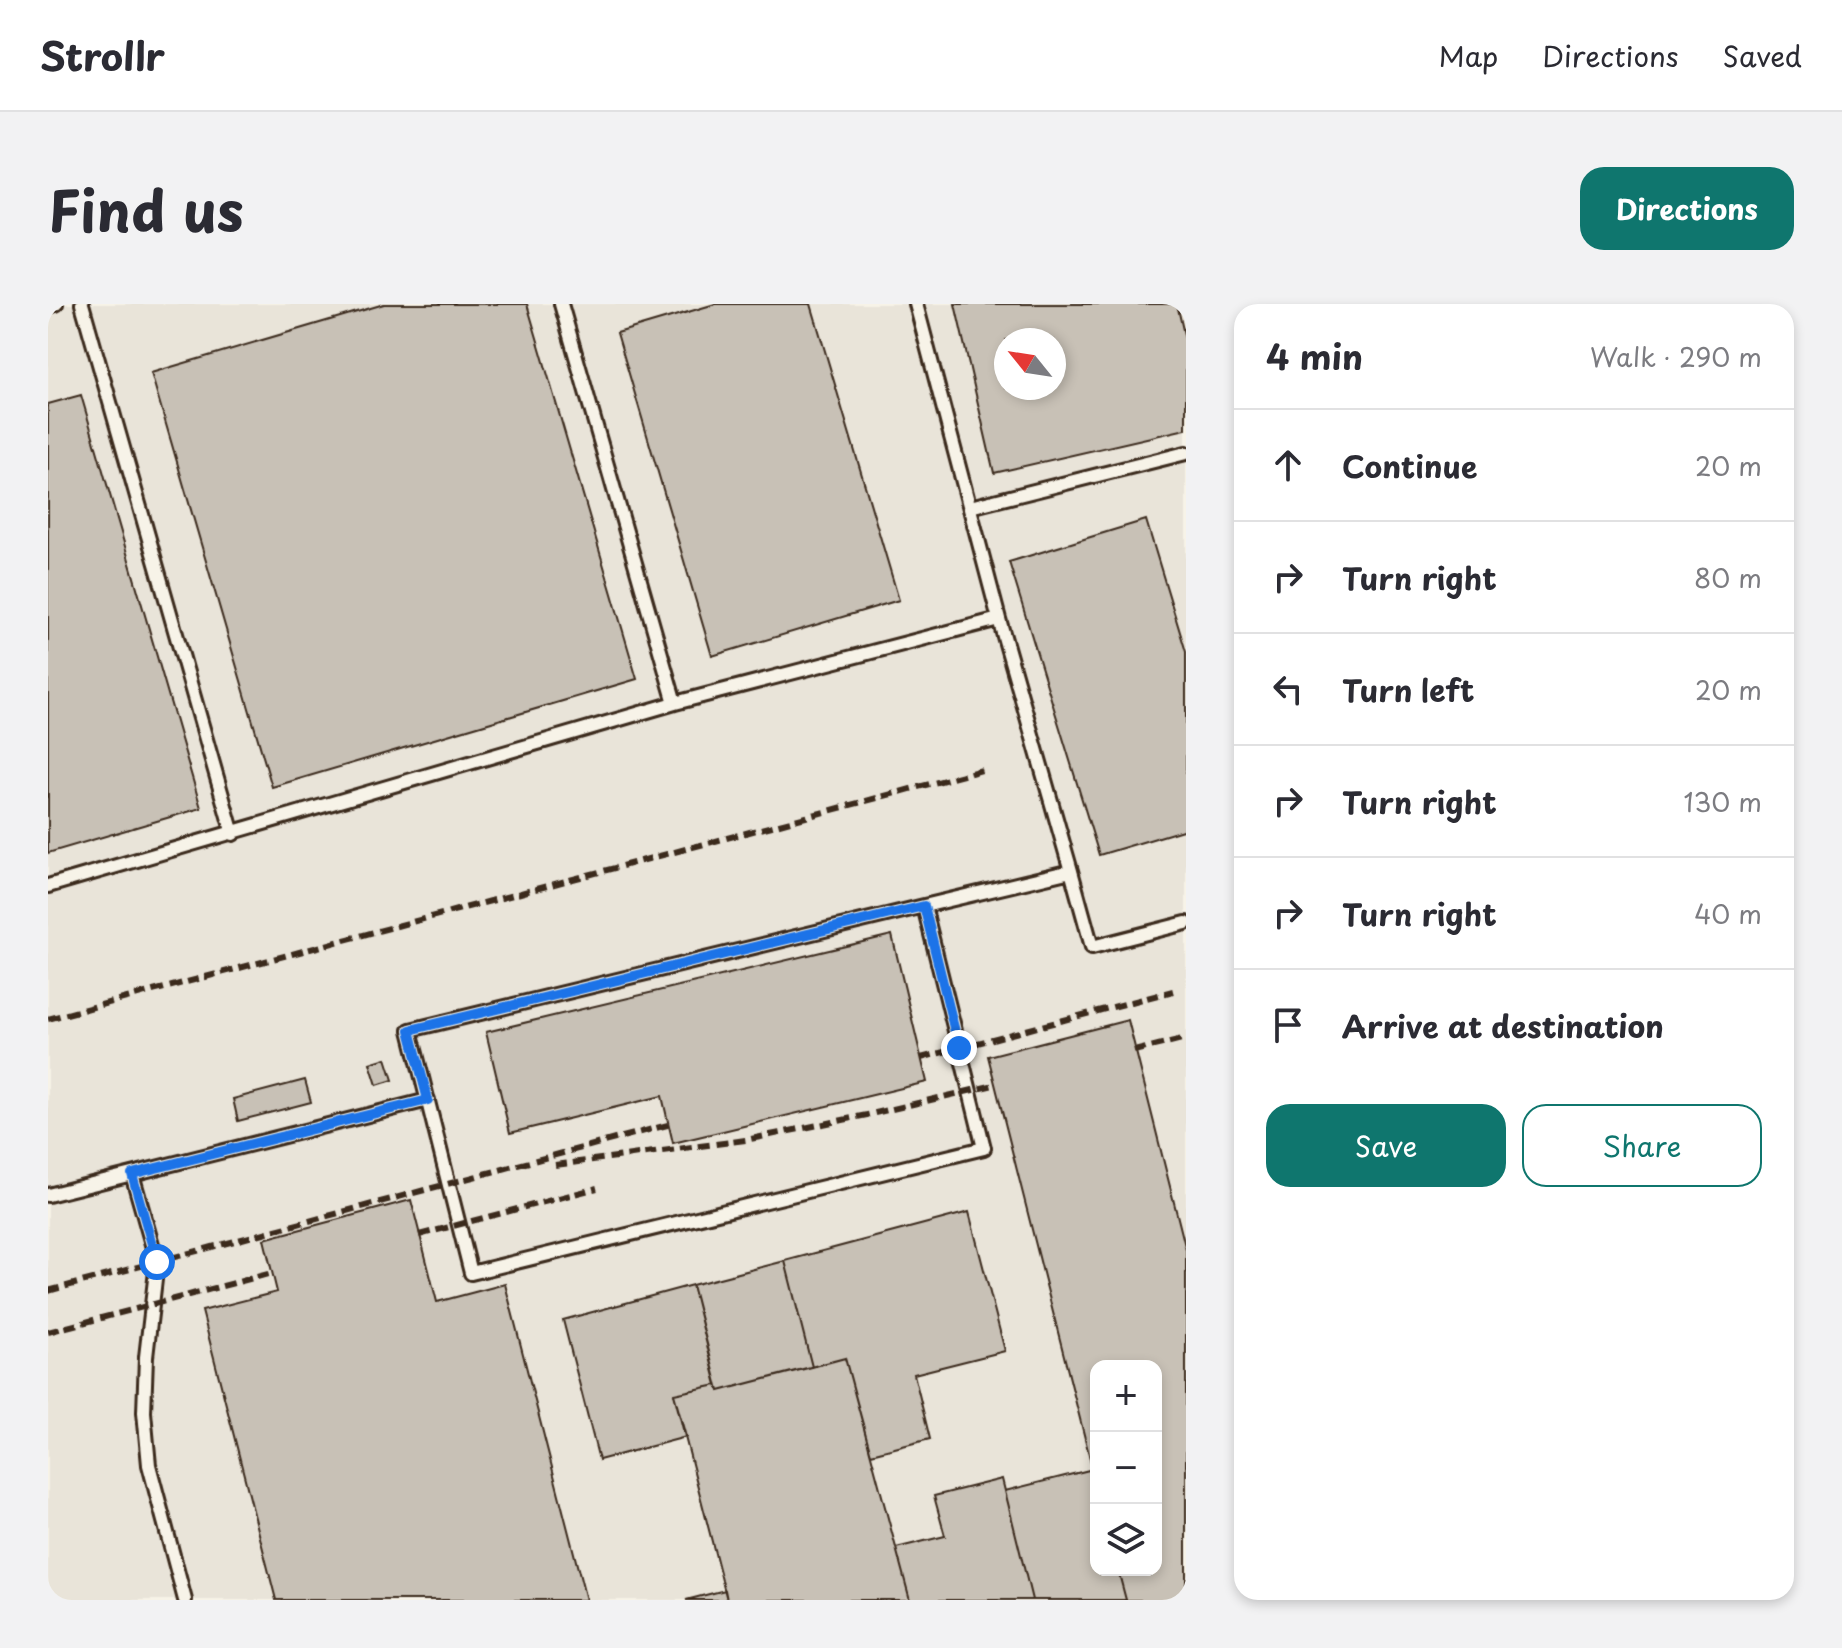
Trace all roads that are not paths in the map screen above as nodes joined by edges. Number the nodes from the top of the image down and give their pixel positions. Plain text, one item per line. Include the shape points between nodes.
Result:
1 (56, 304) edge
2 (82, 304) edge
3 (561, 304) edge
4 (916, 304) edge
5 (48, 306) edge
6 (1186, 453) edge
7 (970, 507) junction
8 (999, 619) junction
9 (675, 703) junction
10 (233, 834) junction
11 (1071, 871) junction
12 (48, 886) edge
13 (924, 906) junction
14 (1186, 923) edge
15 (428, 1100) junction
16 (132, 1174) junction
17 (48, 1195) edge
18 (185, 1600) edge

1 - 5 lane
2 - 10 lane
3 - 9 lane
4 - 7 lane
6 - 7 lane
7 - 8 lane
8 - 9 lane
8 - 11 lane
9 - 10 lane
10 - 12 lane
11 - 13 lane
11 - 14 lane via 1092,947
13 - 15 lane via 410,1030
13 - 15 lane via 984,1148 471,1273
15 - 16 lane
16 - 17 lane
16 - 18 lane via 157,1262 146,1357 149,1465

